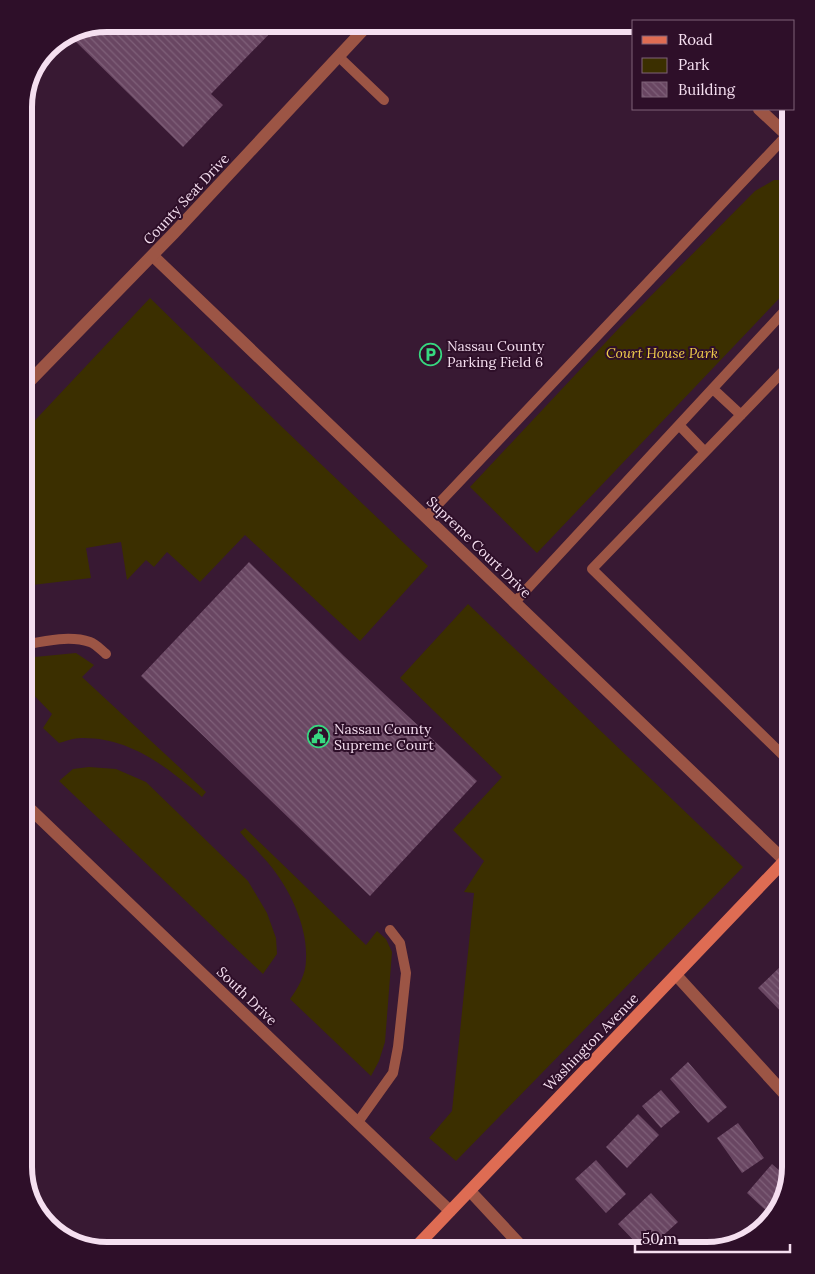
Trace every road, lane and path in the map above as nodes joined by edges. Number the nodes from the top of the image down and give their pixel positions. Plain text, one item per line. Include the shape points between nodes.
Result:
1 (361, 32) edge
2 (339, 57) junction
3 (384, 100) dead end
4 (760, 110) edge
5 (782, 130) edge
6 (782, 144) edge
7 (153, 256) junction
8 (782, 314) edge
9 (782, 372) edge
10 (33, 378) edge
11 (713, 389) junction
12 (741, 415) junction
13 (679, 425) junction
14 (705, 452) junction
15 (426, 517) junction
16 (515, 602) junction
17 (32, 643) edge
18 (106, 654) dead end
19 (782, 754) edge
20 (32, 811) edge
21 (782, 851) edge
22 (782, 863) edge
23 (390, 930) dead end
24 (676, 975) junction
25 (782, 1091) edge
26 (358, 1122) junction
27 (470, 1190) junction
28 (450, 1211) junction
29 (421, 1242) edge
30 (517, 1242) edge

1 - 2 street, County Seat Drive
2 - 3 lane
2 - 7 street, County Seat Drive
4 - 5 street
6 - 15 lane
7 - 10 street, County Seat Drive
7 - 15 street, Supreme Court Drive
8 - 11 lane
9 - 12 lane
11 - 12 lane
11 - 13 lane
12 - 14 lane
13 - 14 lane
13 - 16 lane
14 - 19 lane via 592,569
15 - 16 street, Supreme Court Drive
16 - 21 street, Supreme Court Drive
17 - 18 lane via 76,640 92,643
20 - 26 street, South Drive
22 - 24 main road, Washington Avenue
23 - 26 lane via 400,943 406,973 398,1047 393,1073
24 - 25 street
24 - 27 main road, Washington Avenue
26 - 28 street, South Drive
27 - 28 main road, Washington Avenue
27 - 30 street
28 - 29 main road, Washington Avenue

